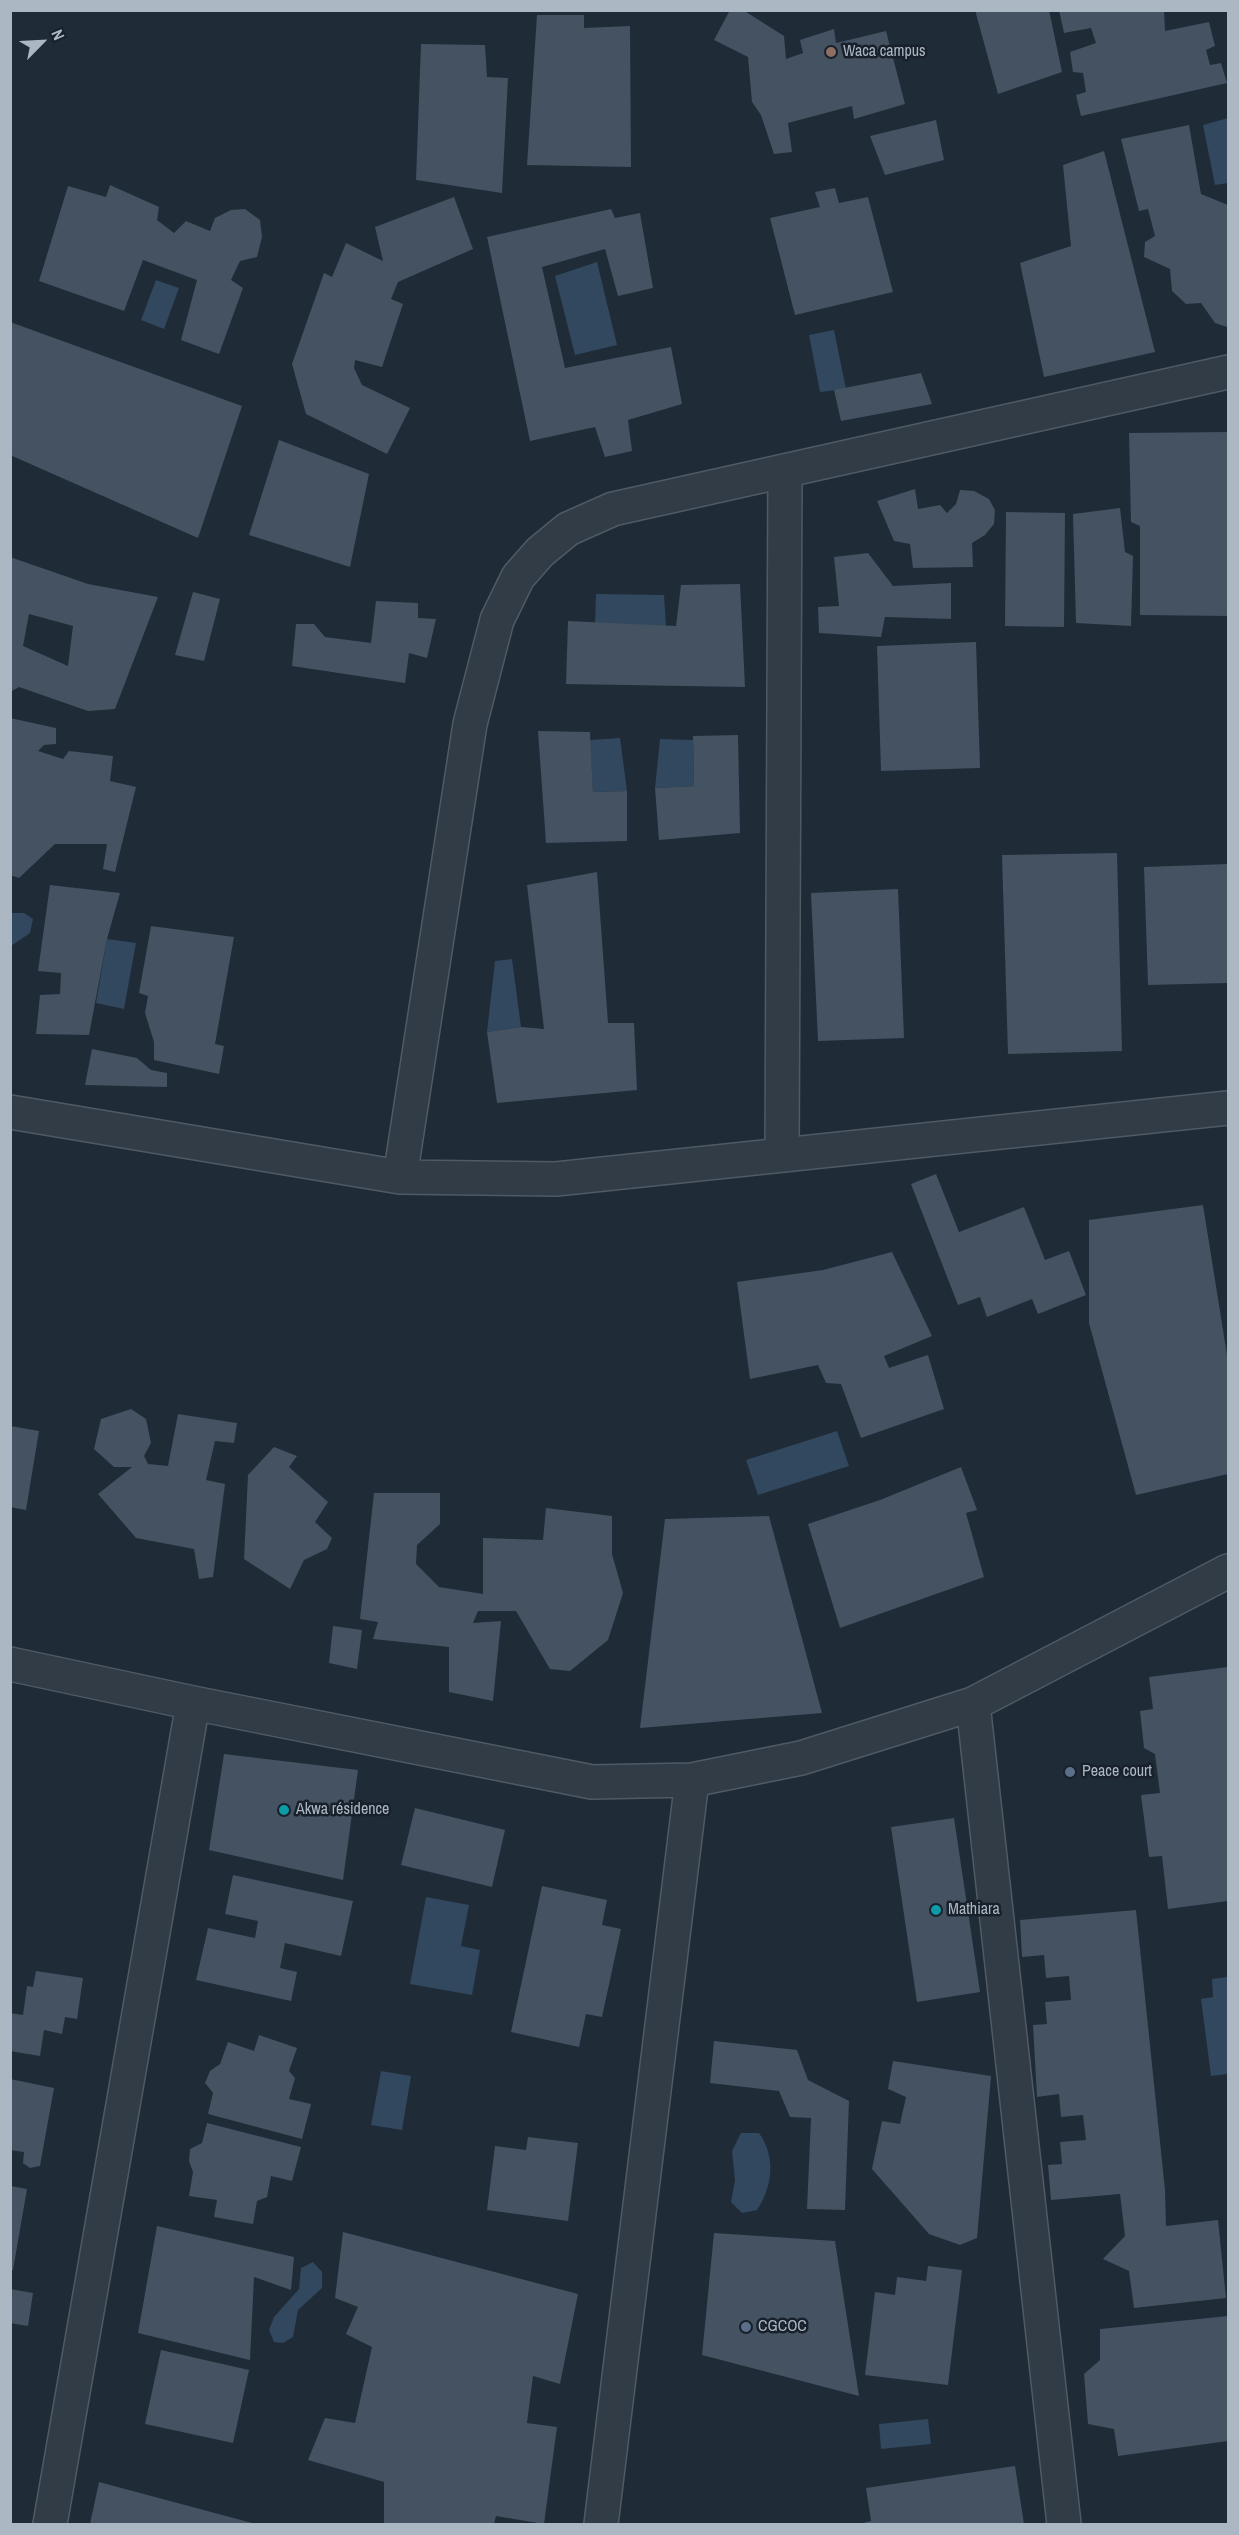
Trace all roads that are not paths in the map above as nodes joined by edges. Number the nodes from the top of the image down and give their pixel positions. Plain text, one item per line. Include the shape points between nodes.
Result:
1 (1228, 372) edge
2 (785, 471) junction
3 (1228, 1108) edge
4 (10, 1112) edge
5 (782, 1155) junction
6 (400, 1177) junction
7 (1228, 1571) edge
8 (10, 1664) edge
9 (193, 1703) junction
10 (973, 1704) junction
11 (692, 1780) junction
12 (50, 2524) edge
13 (601, 2524) edge
14 (1064, 2524) edge

1 - 2 street
2 - 5 street
2 - 6 street via 613,509 568,530 540,552 518,577 497,621 470,724
3 - 5 street
4 - 6 street
5 - 6 street via 556,1179
7 - 10 street
8 - 9 street
9 - 11 street via 592,1782
9 - 12 street
10 - 11 street via 801,1758
10 - 14 street
11 - 13 street

